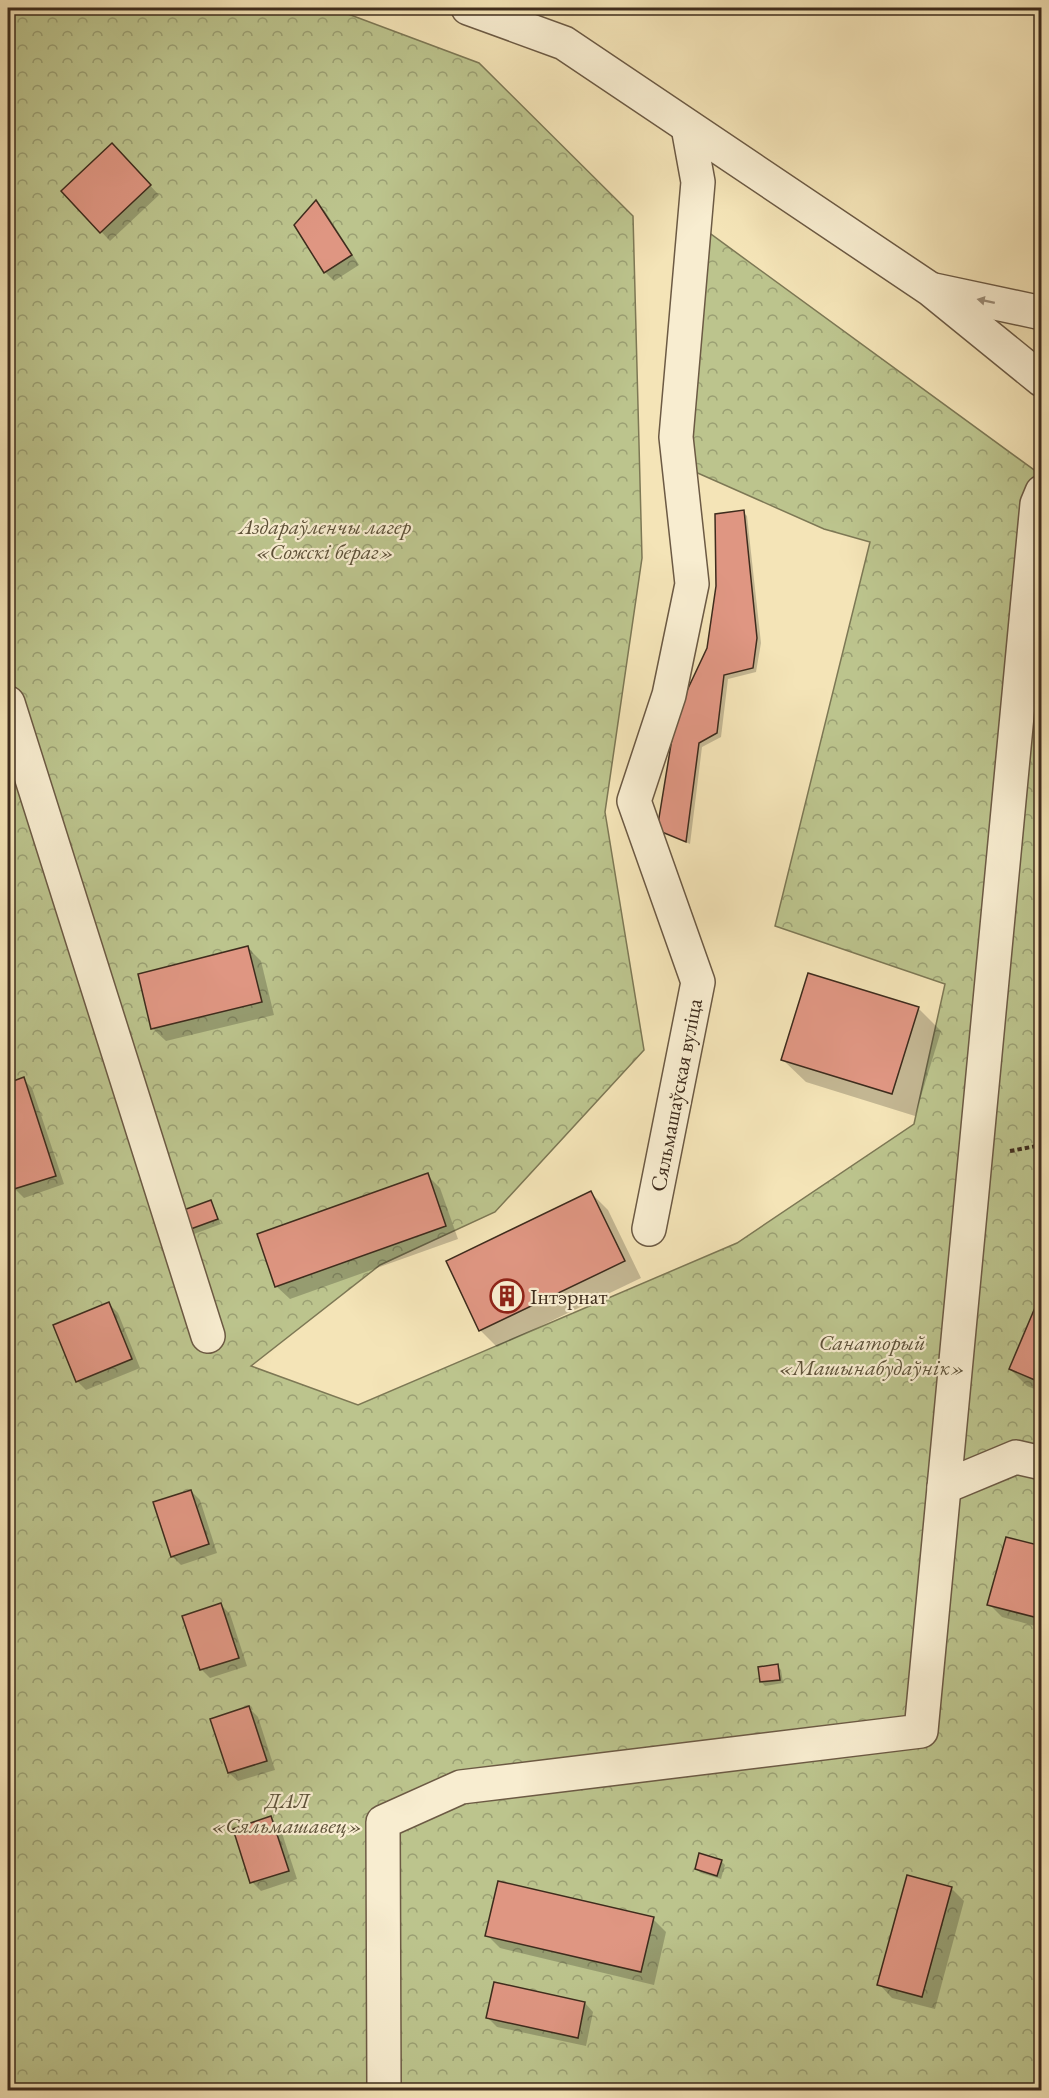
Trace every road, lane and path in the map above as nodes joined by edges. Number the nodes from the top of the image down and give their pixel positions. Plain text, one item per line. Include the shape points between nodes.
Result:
1 (468, 8) edge
2 (688, 127) junction
3 (930, 289) junction
4 (1041, 313) edge
5 (1041, 380) edge
6 (1041, 492) edge
7 (8, 703) edge
8 (649, 1229) dead end
9 (208, 1336) dead end
10 (1041, 1463) edge
11 (944, 1488) junction
12 (384, 2091) edge

1 - 2 street via 564,43
2 - 3 street
2 - 8 street, Сяльмашаўская вуліца via 699,182 676,438 692,584 669,695 634,801 699,982
4 -> 3 street
3 - 5 street
6 - 11 street
7 - 9 street
10 - 11 street via 1016,1457
11 - 12 street via 921,1731 461,1787 383,1822

